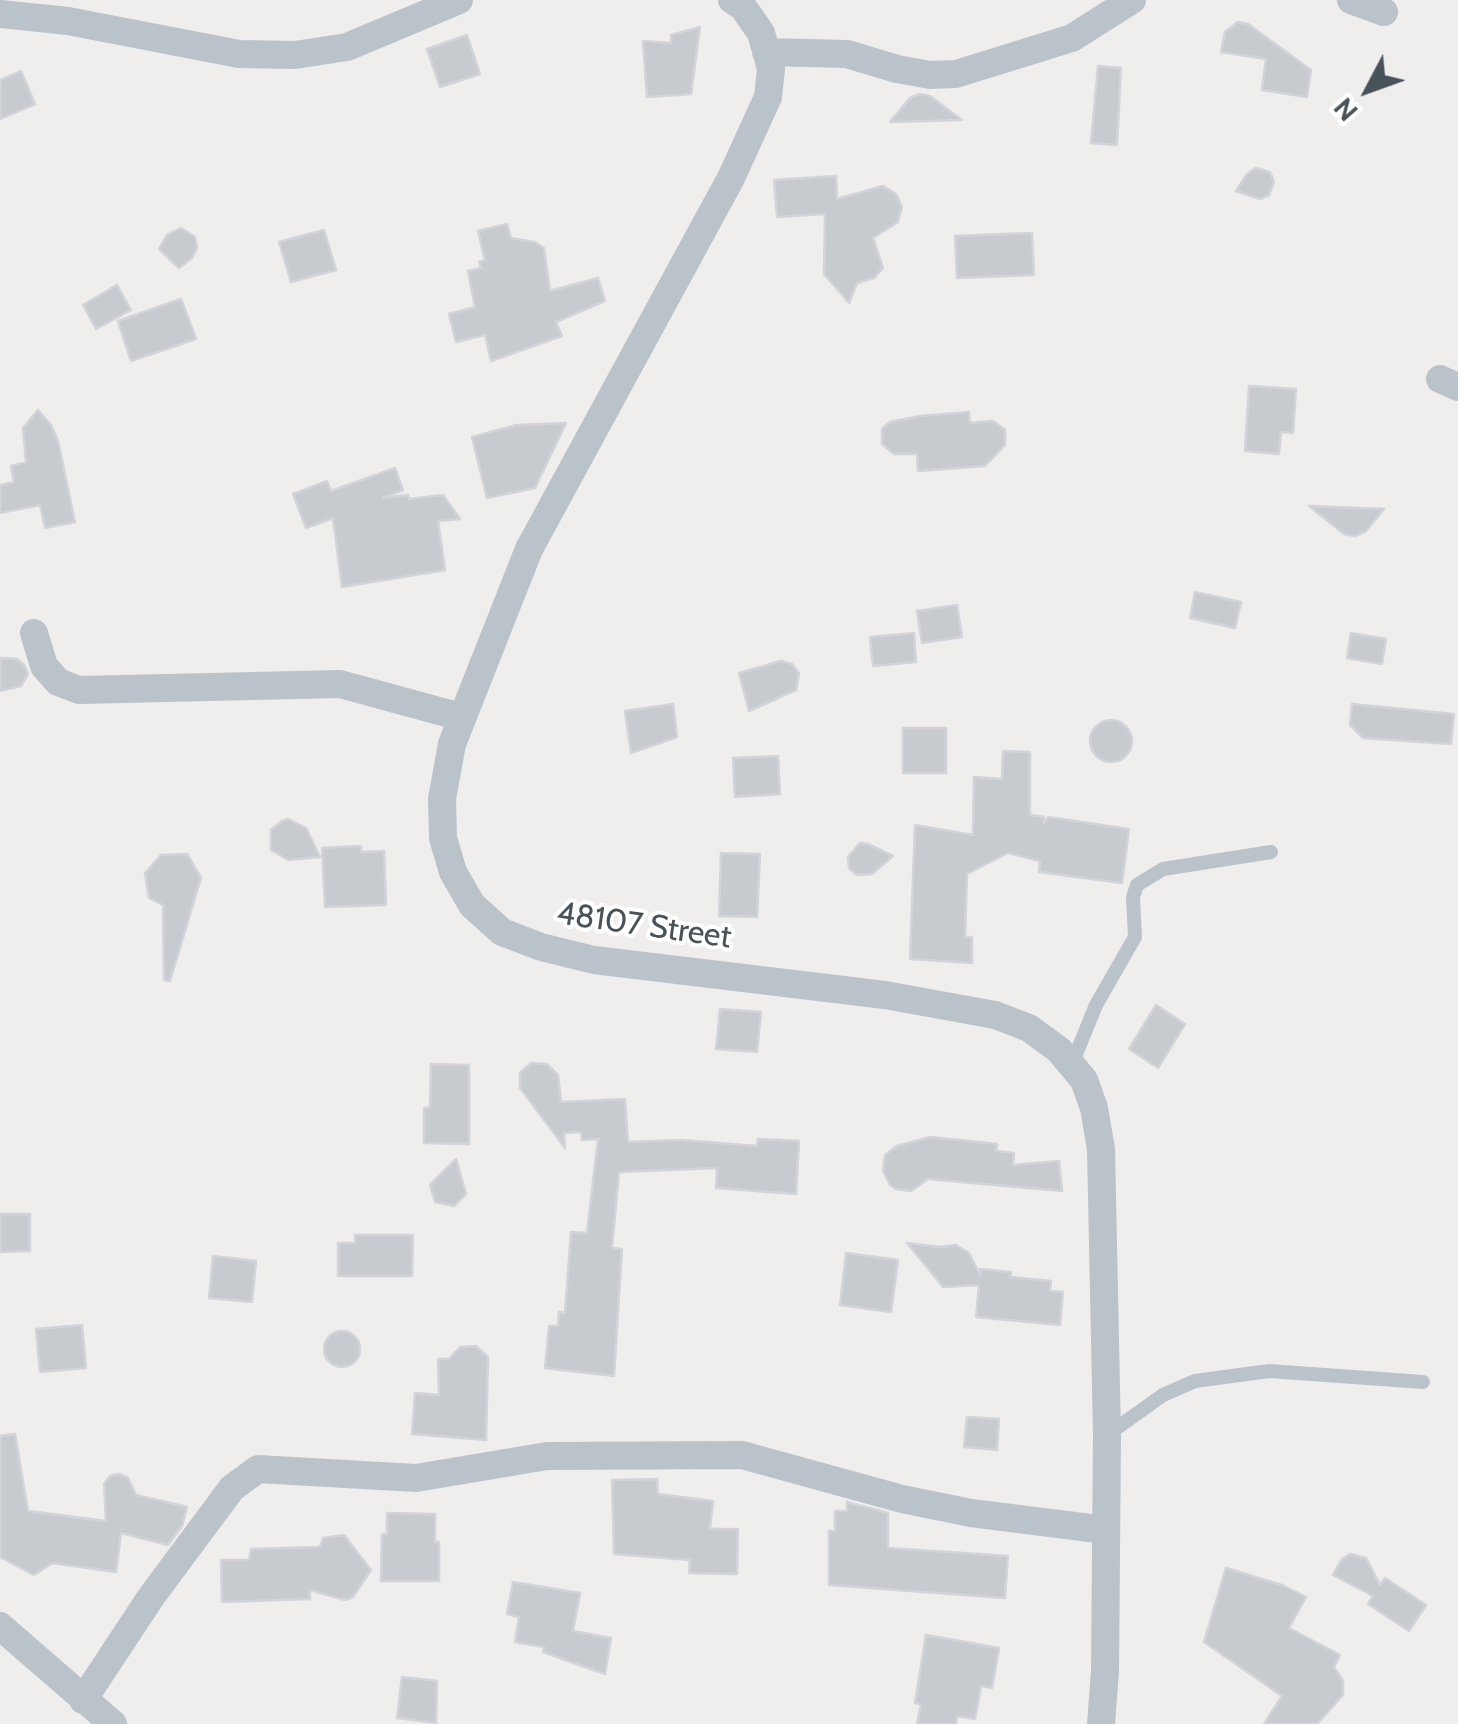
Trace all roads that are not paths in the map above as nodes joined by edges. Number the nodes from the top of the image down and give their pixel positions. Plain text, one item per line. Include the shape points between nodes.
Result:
1 (458, 0) edge
2 (732, 0) edge
3 (1132, 0) edge
4 (1352, 0) edge
5 (1384, 12) dead end
6 (0, 14) edge
7 (766, 52) junction
8 (34, 633) dead end
9 (462, 717) junction
10 (1271, 852) dead end
11 (1072, 1064) junction
12 (1423, 1382) dead end
13 (1107, 1435) junction
14 (1106, 1530) junction
15 (0, 1626) edge
16 (83, 1700) junction
17 (113, 1724) edge
18 (1100, 1724) edge

1 - 6 street via 347,46 295,55 239,54
2 - 7 street, 48107 Street via 761,33
3 - 7 street via 1072,38 956,74 898,69 847,54
4 - 5 street
7 - 9 street, 48107 Street via 768,98 754,132 529,549
8 - 9 street via 44,666 58,682 79,690 340,684
9 - 11 street, 48107 Street via 442,799 443,838 472,905 502,932 594,960 868,992 996,1015 1028,1028
10 - 11 lane via 1163,869 1137,885 1136,937 1096,1004
11 - 13 street, 48107 Street via 1094,1108 1101,1149
12 - 13 lane via 1269,1371 1210,1378 1163,1395
13 - 14 street, 48107 Street
14 - 16 street via 971,1513 742,1454 547,1456 416,1478 258,1469 232,1488
14 - 18 street, 48107 Street
15 - 16 street
16 - 17 street

